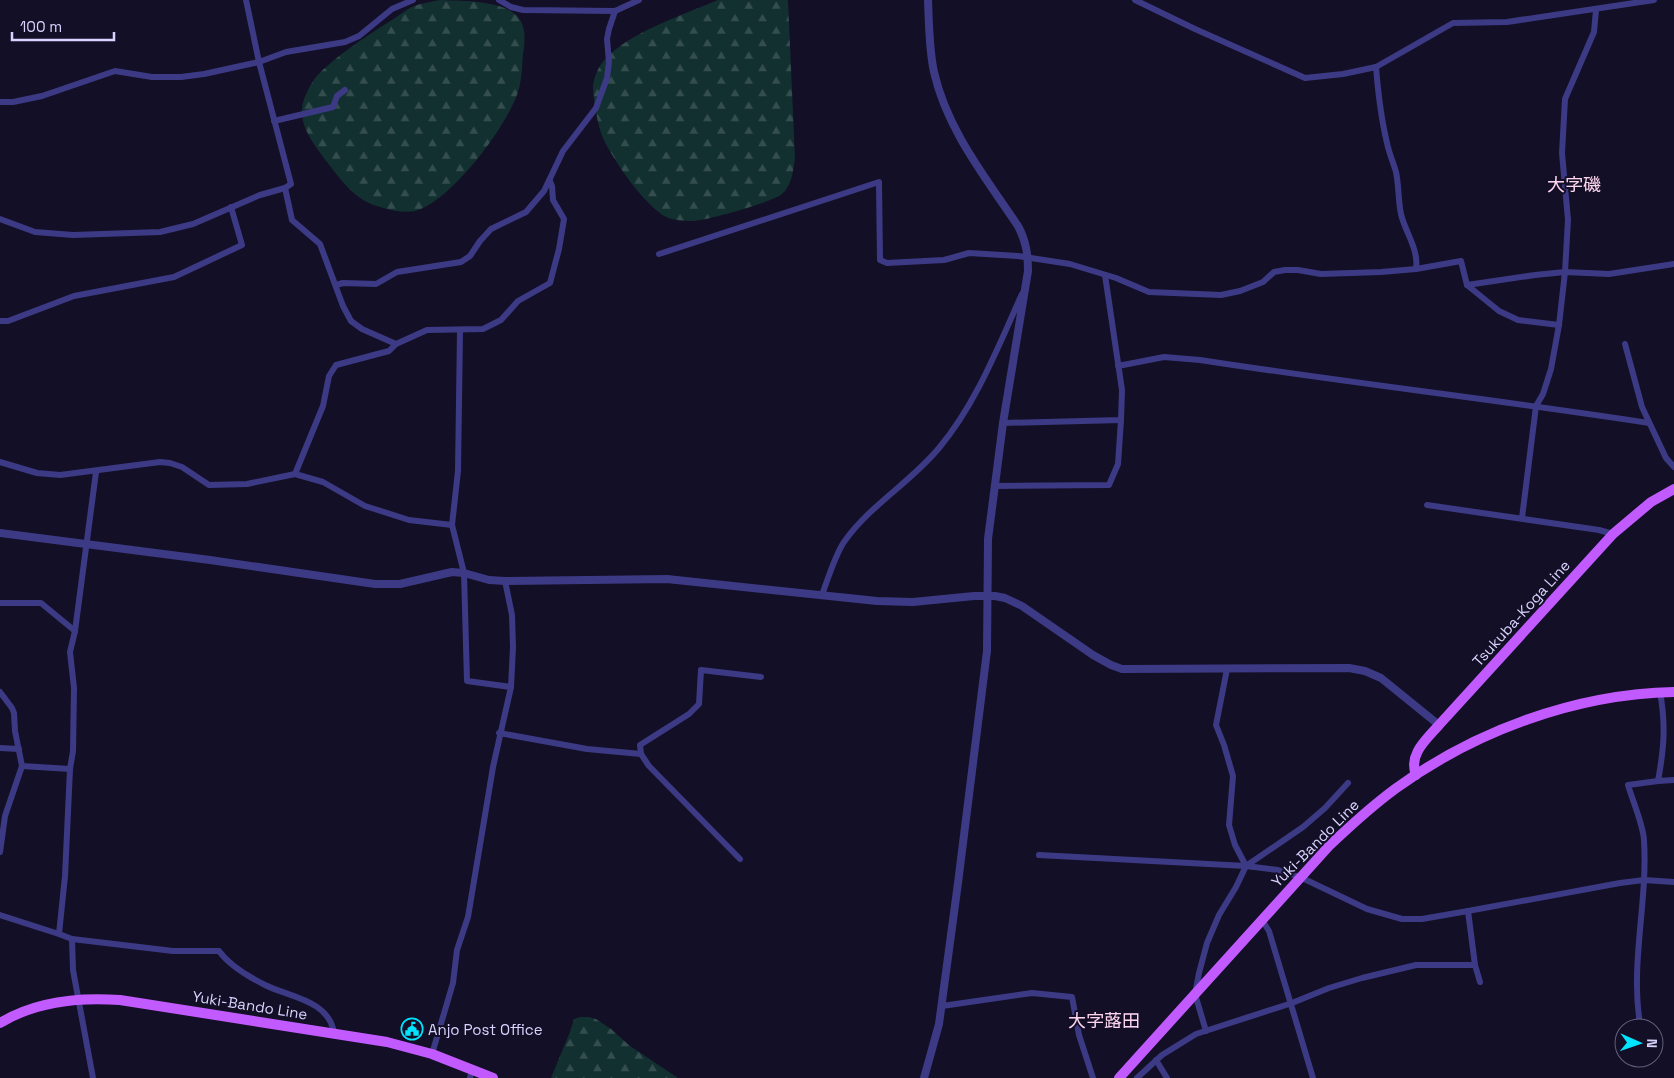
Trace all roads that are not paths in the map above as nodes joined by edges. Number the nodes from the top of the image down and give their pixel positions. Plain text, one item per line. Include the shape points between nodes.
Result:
1 (246, 0) edge
2 (413, 0) edge
3 (499, 0) edge
4 (639, 0) edge
5 (928, 0) edge
6 (1135, 0) edge
7 (1654, 0) edge
8 (1596, 10) junction
9 (615, 11) junction
10 (259, 62) junction
11 (1376, 67) junction
12 (345, 90) dead end
13 (0, 102) edge
14 (274, 122) junction
15 (550, 180) junction
16 (285, 188) junction
17 (231, 207) junction
18 (0, 219) edge
19 (659, 254) dead end
20 (1028, 257) junction
21 (1674, 264) edge
22 (1416, 269) junction
23 (1565, 272) junction
24 (1105, 275) junction
25 (336, 284) junction
26 (1467, 285) junction
27 (1025, 289) junction
28 (0, 321) edge
29 (1559, 325) junction
30 (460, 331) junction
31 (396, 344) junction
32 (1625, 344) dead end
33 (1118, 366) junction
34 (1536, 406) junction
35 (1121, 420) junction
36 (1003, 423) junction
37 (1649, 423) junction
38 (0, 462) edge
39 (1674, 467) edge
40 (96, 472) junction
41 (295, 474) junction
42 (994, 486) junction
43 (1674, 489) edge
44 (1427, 505) dead end
45 (1522, 518) junction
46 (452, 525) junction
47 (0, 533) edge
48 (1613, 534) junction
49 (87, 543) junction
50 (464, 573) junction
51 (505, 581) junction
52 (822, 595) junction
53 (988, 596) junction
54 (0, 603) edge
55 (75, 631) junction
56 (1227, 669) junction
57 (761, 677) dead end
58 (510, 686) junction
59 (0, 692) edge
60 (1660, 692) junction
61 (1674, 692) edge
62 (1439, 725) junction
63 (499, 734) junction
64 (0, 748) edge
65 (19, 749) junction
66 (641, 754) junction
67 (22, 766) junction
68 (70, 768) junction
69 (1416, 775) junction
70 (1674, 780) edge
71 (1658, 781) junction
72 (1348, 783) dead end
73 (0, 852) edge
74 (1039, 855) dead end
75 (740, 859) dead end
76 (1246, 866) junction
77 (1300, 877) junction
78 (1644, 880) junction
79 (1674, 882) edge
80 (1468, 912) junction
81 (0, 915) edge
82 (1262, 920) junction
83 (59, 934) junction
84 (72, 939) junction
85 (1474, 964) junction
86 (1480, 982) dead end
87 (1195, 994) junction
88 (80, 999) junction
89 (1292, 1003) junction
90 (942, 1006) junction
91 (1639, 1018) edge
92 (0, 1023) edge
93 (1206, 1031) junction
94 (334, 1033) junction
95 (432, 1054) junction
96 (1156, 1060) junction
97 (471, 1074) edge
98 (93, 1078) edge
99 (493, 1078) edge
100 (924, 1078) edge
101 (1093, 1078) edge
102 (1119, 1078) edge
103 (1137, 1078) edge
104 (1167, 1078) edge
105 (1313, 1078) edge

1 - 10 street
2 - 10 street via 392,10 354,38 281,53
3 - 9 street via 523,10
4 - 9 street
5 - 20 street via 934,70 945,107 956,130 1018,226
6 - 11 street via 1305,78
7 - 8 street
8 - 11 street via 1506,22 1453,23
8 - 23 street via 1594,32 1565,98 1562,153 1568,220
9 - 15 street via 608,34 609,62 605,88 596,108 563,151
10 - 13 street via 181,76 152,77 115,71 42,96
10 - 14 street
11 - 22 street via 1380,107 1396,174 1398,203 1412,244
12 - 14 street via 337,96 333,107
14 - 16 street via 291,184
15 - 25 street via 526,212 491,229 463,261 397,272 376,284
15 - 30 street via 553,200 564,219 550,283 518,301 501,320 483,330
16 - 17 street
16 - 25 street via 292,220 320,244
17 - 18 street via 193,224 160,232 73,235 35,232
17 - 28 street via 242,245 174,277 74,296 8,321
19 - 20 street via 880,182 880,260 887,263 944,260 969,253
20 - 24 street via 1070,264
20 - 27 street
21 - 23 street via 1608,274
22 - 24 street via 1321,274 1285,270 1274,272 1263,282 1248,288 1221,295 1149,292
22 - 26 street via 1462,261
23 - 26 street
23 - 29 street
24 - 33 street
25 - 31 street via 351,321
26 - 29 street via 1499,311 1518,320
27 - 36 street
27 - 52 street via 984,377 953,429 912,475 870,511 843,543
29 - 34 street via 1551,369
30 - 31 street via 427,330
30 - 46 street via 458,471
31 - 41 street via 389,351 334,368 329,376 323,406
32 - 37 street
33 - 34 street via 1164,358 1200,360
33 - 35 street via 1122,390
34 - 37 street
34 - 45 street
35 - 36 street
35 - 42 street via 1118,464 1109,485
36 - 42 street
37 - 39 street via 1666,458
38 - 40 street via 44,474
40 - 41 street via 160,462 182,467 209,484 231,485
40 - 49 street
41 - 46 street via 323,482 364,506 382,512 409,520
42 - 53 street via 988,539
43 - 48 main road, Tsukuba-Koga Line via 1652,502
44 - 45 street
45 - 48 street
46 - 50 street
47 - 49 street
48 - 62 main road, Tsukuba-Koga Line
49 - 50 street via 375,584 400,584 452,572
49 - 55 street
50 - 51 street
50 - 58 street via 466,681
51 - 52 street via 667,579
51 - 58 street via 512,615
52 - 53 street via 913,602
53 - 56 street via 1005,598 1022,606 1093,655 1122,669
53 - 90 street via 987,651
54 - 55 street via 41,603
55 - 68 street via 70,652 74,688 74,751
56 - 62 street via 1349,668 1365,671 1381,678
56 - 76 street via 1216,725 1233,776 1229,825
57 - 66 street via 701,670 699,704 689,714 640,745
58 - 63 street
59 - 65 street via 14,713
60 - 61 main road, Yuki-Bando Line
60 - 69 main road, Yuki-Bando Line via 1598,700 1528,720 1467,745
60 - 71 street via 1665,728
62 - 69 main road, Tsukuba-Koga Line via 1416,753
63 - 66 street via 587,749
63 - 95 street via 468,917
64 - 65 street
65 - 67 street
66 - 75 street
67 - 68 street
67 - 73 street via 5,816
68 - 83 street
69 - 77 main road, Yuki-Bando Line via 1358,818
70 - 71 street
71 - 78 street via 1628,786 1644,838
72 - 76 street via 1303,827
74 - 76 street
76 - 77 street
76 - 87 street via 1207,944
77 - 80 street via 1367,908 1402,918 1422,919
77 - 82 main road, Yuki-Bando Line
78 - 79 street
78 - 80 street
78 - 91 street via 1637,955
80 - 85 street
81 - 83 street
82 - 87 main road, Yuki-Bando Line
82 - 89 street via 1269,931
83 - 84 street
84 - 88 street via 73,970
84 - 94 street via 172,950 219,951 225,960 266,986 290,993 322,1010 333,1025
85 - 86 street
85 - 89 street via 1416,965 1362,978
87 - 93 street
87 - 102 main road, Yuki-Bando Line
88 - 92 main road, Yuki-Bando Line via 34,1008
88 - 94 main road, Yuki-Bando Line via 120,1000
88 - 98 street
89 - 93 street
89 - 105 street
90 - 100 street
90 - 101 street via 1032,993 1072,997 1079,1035
93 - 96 street
94 - 95 main road, Yuki-Bando Line
95 - 97 main road, Yuki-Bando Line
96 - 103 street
96 - 104 street
97 - 99 main road, Yuki-Bando Line

